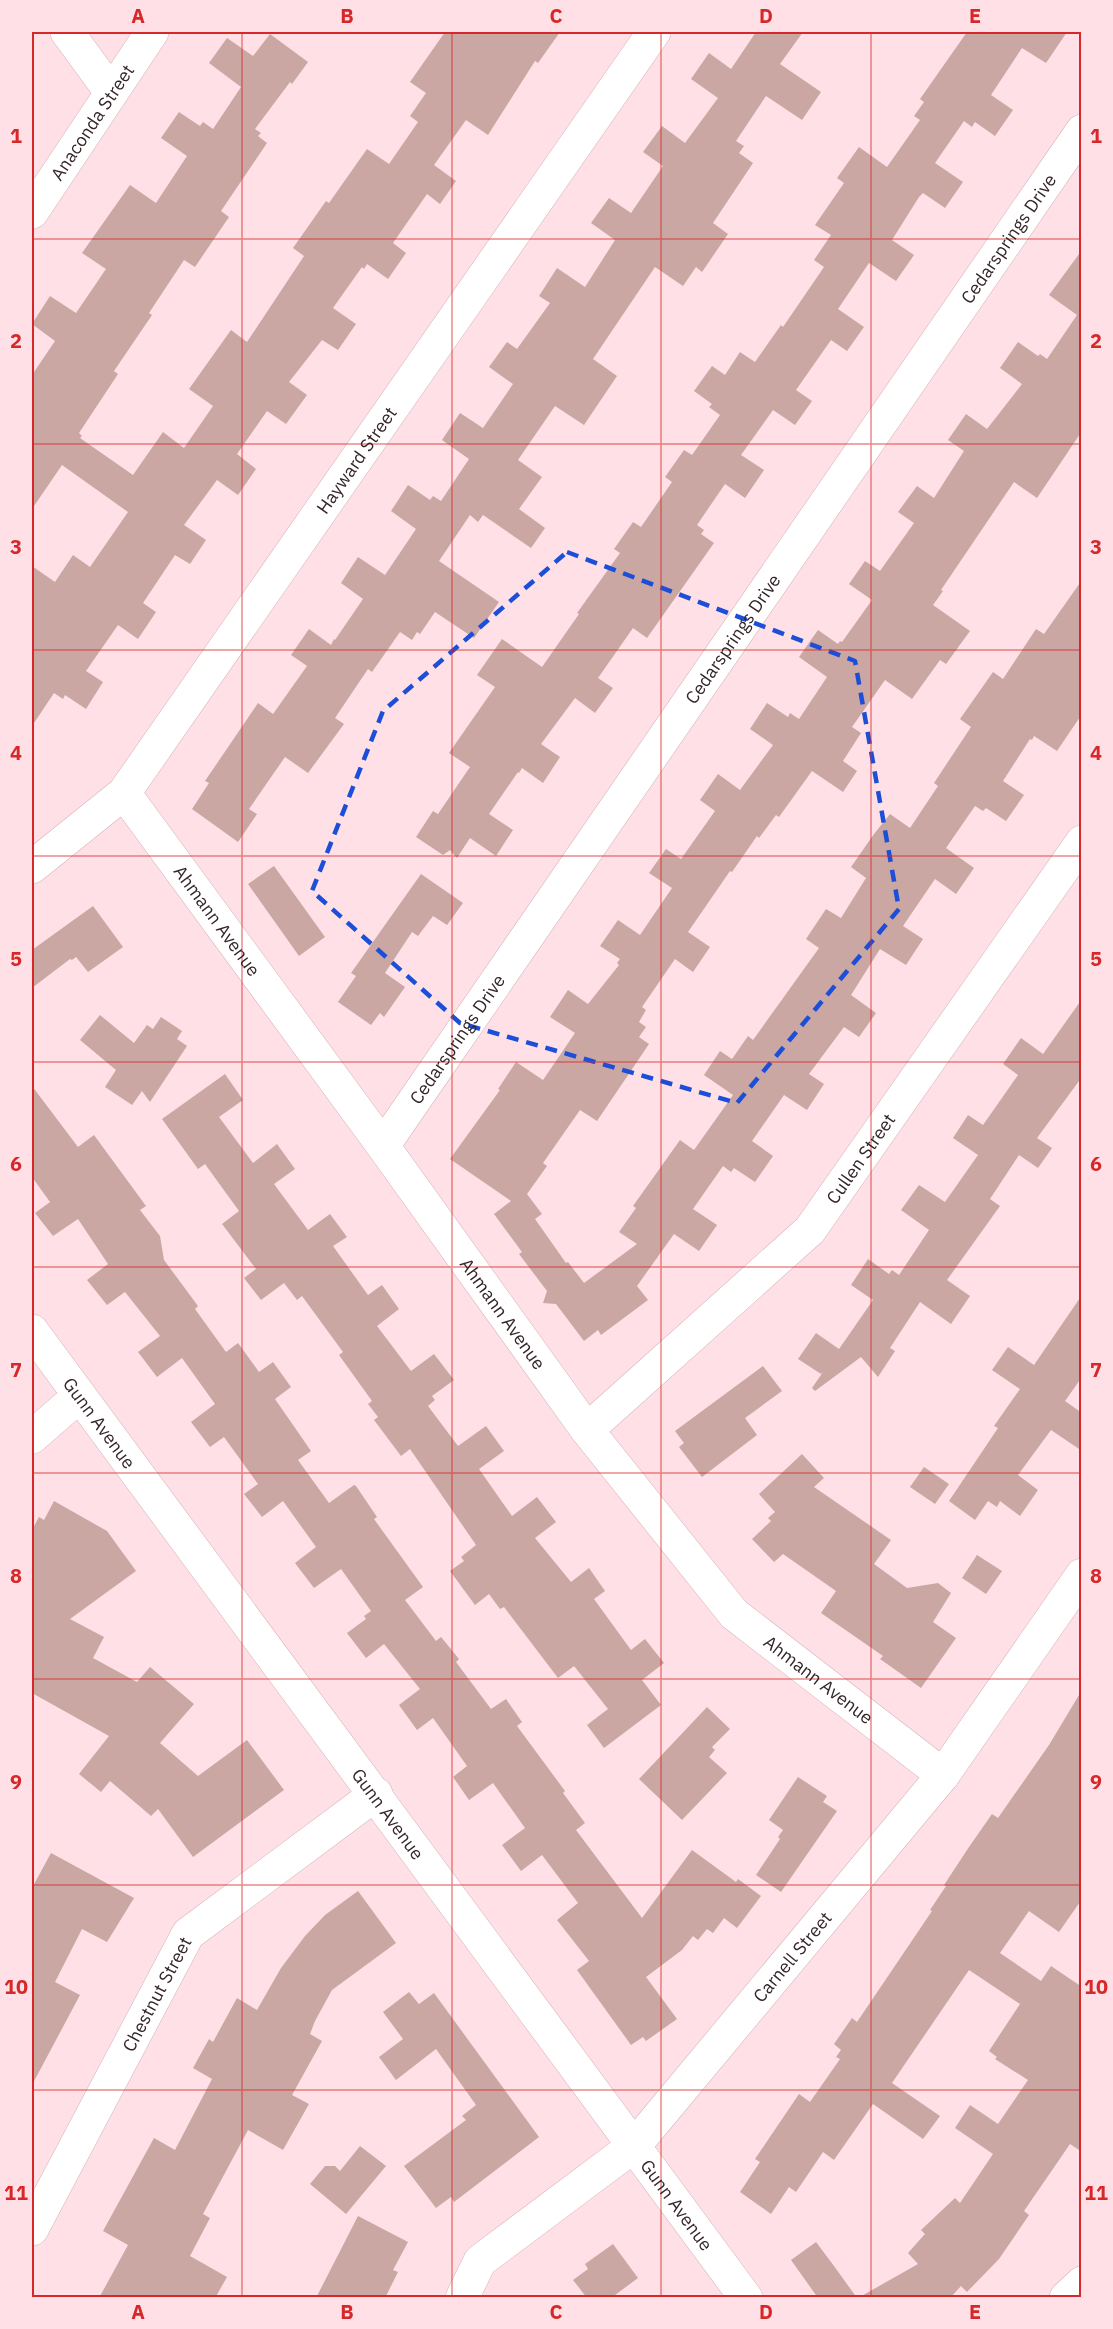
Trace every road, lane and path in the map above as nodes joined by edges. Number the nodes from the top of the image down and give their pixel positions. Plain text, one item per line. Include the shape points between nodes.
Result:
1 (67, 32) edge
2 (153, 32) edge
3 (654, 32) edge
4 (111, 92) junction
5 (1082, 131) edge
6 (32, 212) edge
7 (124, 794) junction
8 (1082, 842) edge
9 (32, 867) edge
10 (383, 1146) junction
11 (32, 1331) edge
12 (79, 1396) junction
13 (586, 1430) junction
14 (32, 1437) edge
15 (1082, 1575) edge
16 (943, 1775) junction
17 (376, 1794) junction
18 (635, 2145) junction
19 (32, 2229) edge
20 (1082, 2283) edge
21 (462, 2298) edge
22 (746, 2298) edge
23 (1066, 2298) edge

1 - 4 street
2 - 4 street, Anaconda Street
3 - 7 street, Hayward Street
4 - 6 street, Anaconda Street
5 - 10 street, Cedarsprings Drive
7 - 9 street, Hayward Street
7 - 10 street, Ahmann Avenue
8 - 13 street, Cullen Street via 810,1230
10 - 13 street, Ahmann Avenue
11 - 12 street, Gunn Avenue
12 - 14 street
12 - 17 street, Gunn Avenue
13 - 16 street, Ahmann Avenue via 735,1614
15 - 16 street, Carnell Street
16 - 18 street, Carnell Street
17 - 18 street, Gunn Avenue
17 - 19 street, Chestnut Street via 188,1934
18 - 21 street, Carnell Street via 480,2261
18 - 22 street, Gunn Avenue
20 - 23 street

